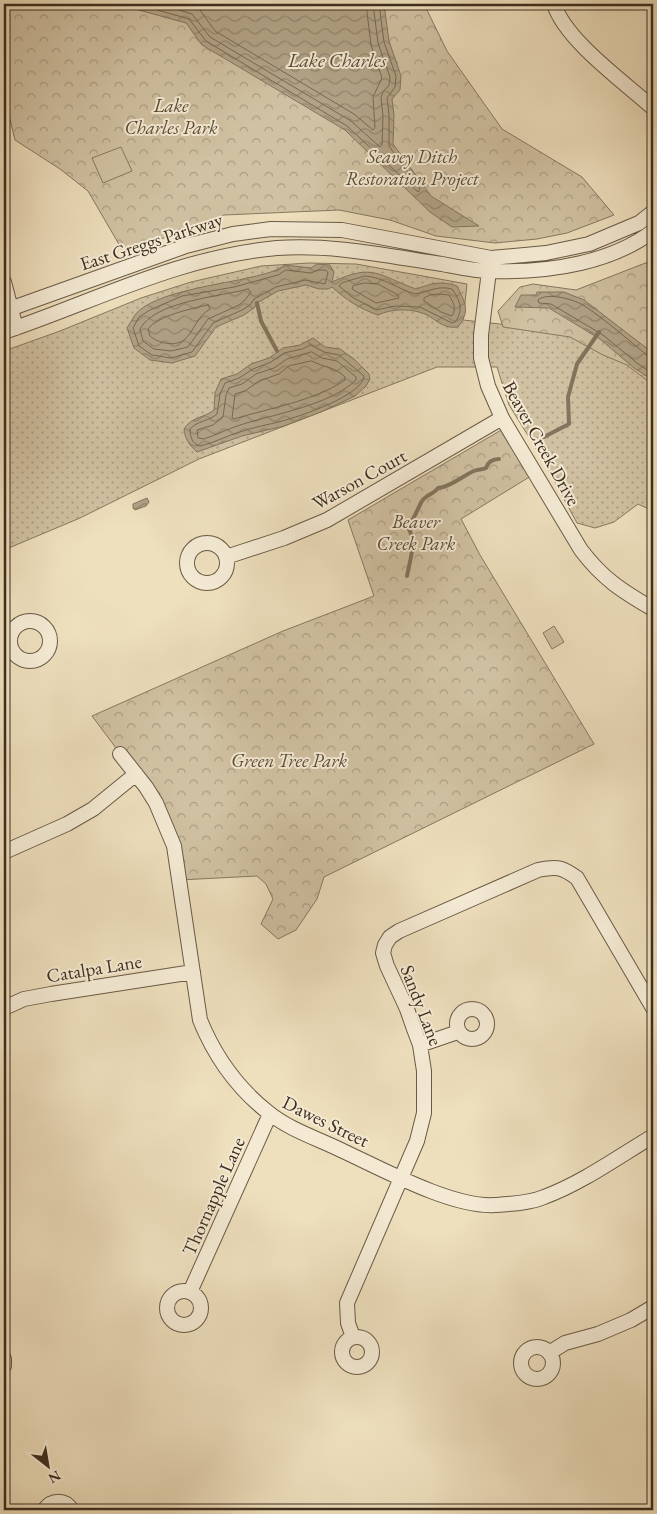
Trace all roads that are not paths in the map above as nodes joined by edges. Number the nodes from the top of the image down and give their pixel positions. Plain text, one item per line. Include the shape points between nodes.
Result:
1 (554, 4) edge
2 (653, 108) edge
3 (653, 212) edge
4 (653, 231) edge
5 (490, 265) junction
6 (4, 282) edge
7 (7, 310) edge
8 (10, 330) edge
9 (502, 418) junction
10 (226, 557) dead end
11 (653, 609) edge
12 (120, 754) dead end
13 (136, 774) junction
14 (4, 852) edge
15 (193, 972) junction
16 (4, 1008) edge
17 (653, 1008) edge
18 (458, 1032) dead end
19 (420, 1045) junction
20 (270, 1114) junction
21 (653, 1136) edge
22 (401, 1177) junction
23 (190, 1292) dead end
24 (653, 1307) edge
25 (353, 1337) dead end
26 (549, 1353) dead end
27 (4, 1359) edge
28 (4, 1366) edge
29 (44, 1510) edge
30 (72, 1510) edge

1 - 2 street via 562,21 586,49
3 - 5 street via 639,223 589,244
4 - 5 street via 594,260 556,269 528,271
5 - 7 street, East Greggs Parkway via 342,230 262,230 186,246
5 - 8 street, East Greggs Parkway via 344,249 308,247 253,251 151,276
5 - 9 street, Beaver Creek Drive via 481,358 488,386
6 - 7 street
7 - 8 street
9 - 10 street, Warson Court via 327,520
9 - 11 street, Beaver Creek Drive via 581,550 606,578
12 - 13 street, Dawes Street
13 - 14 street via 93,809
13 - 15 street, Dawes Street via 156,803 174,846
15 - 16 street, Catalpa Lane via 24,999
15 - 20 street, Dawes Street via 200,1020 220,1062 243,1090
17 - 19 street, Sandy Lane via 577,878 567,870 551,867 390,937 383,953
18 - 19 street
19 - 22 street, Sandy Lane via 424,1114 417,1141
20 - 22 street, Dawes Street
20 - 23 street, Thornapple Lane
21 - 22 street, Dawes Street via 565,1188 542,1198 521,1202 494,1206 465,1202
22 - 25 street, Sandy Lane via 347,1303
24 - 26 street via 631,1320 565,1343
27 - 28 street
29 - 30 street via 58,1501 68,1504

